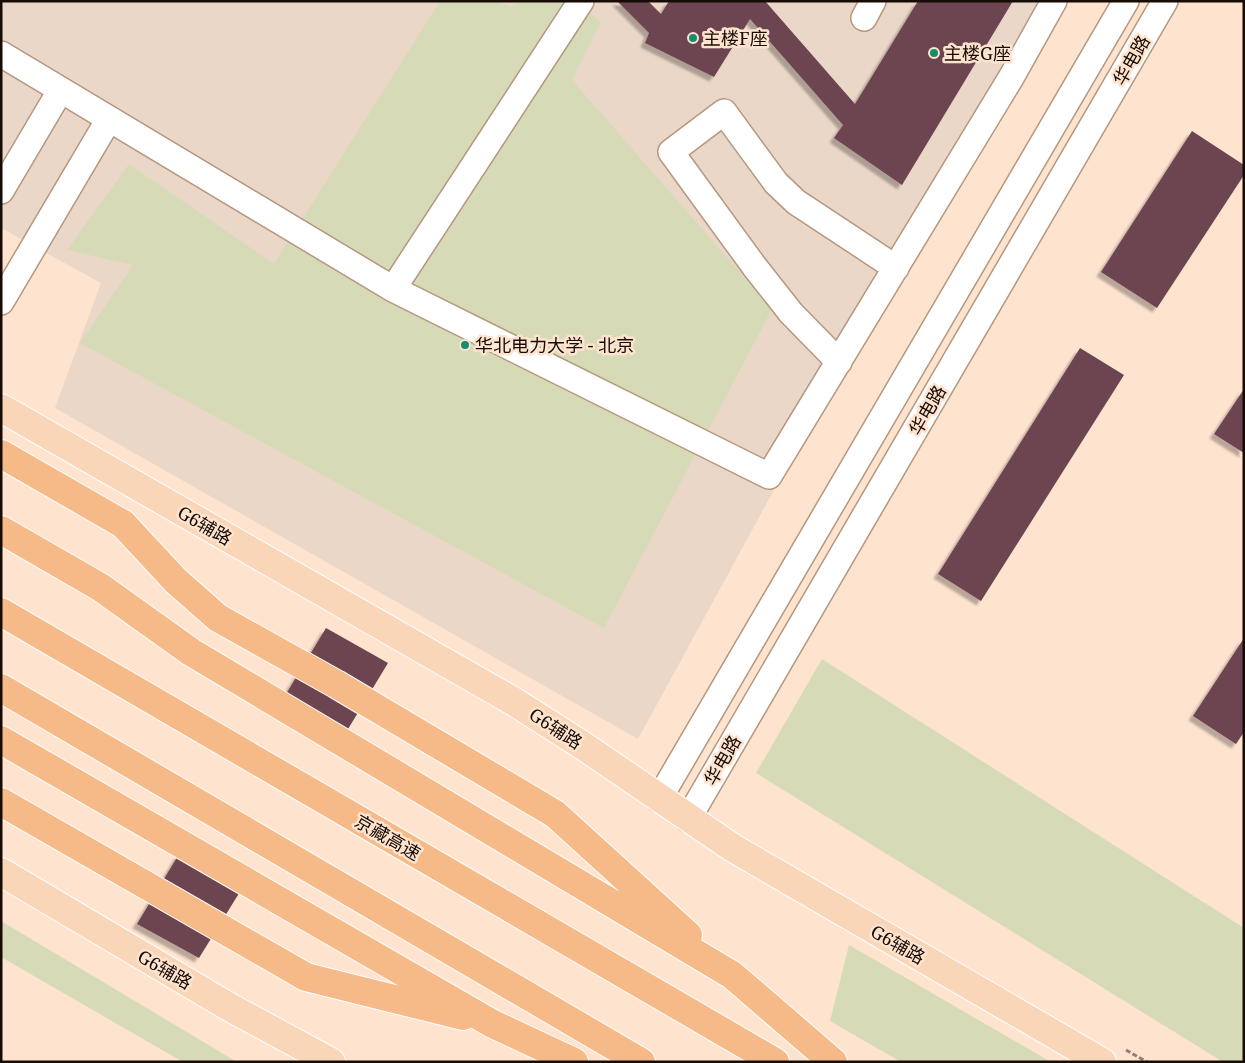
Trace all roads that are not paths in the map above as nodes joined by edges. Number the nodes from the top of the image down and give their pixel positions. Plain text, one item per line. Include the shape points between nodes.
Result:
1 (581, 1) edge
2 (1054, 1) edge
3 (1126, 1) edge
4 (1165, 1) edge
5 (1, 54) edge
6 (60, 91) junction
7 (109, 119) junction
8 (1, 191) edge
9 (896, 268) junction
10 (393, 289) junction
11 (1, 302) edge
12 (839, 362) junction
13 (1, 408) edge
14 (1, 454) edge
15 (1, 530) edge
16 (1, 612) edge
17 (1, 688) edge
18 (1, 740) edge
19 (659, 799) junction
20 (1, 802) edge
21 (688, 819) junction
22 (1, 872) edge
23 (732, 975) junction
24 (494, 1024) junction
25 (331, 1062) edge
26 (574, 1062) edge
27 (641, 1062) edge
28 (775, 1062) edge
29 (834, 1062) edge
30 (1102, 1062) edge

1 - 10 street
2 - 9 street
3 - 19 street, 华电路
4 - 21 street, 华电路
5 - 6 street
6 - 7 street
6 - 8 street
7 - 10 street
7 - 11 street
9 - 12 street
9 - 12 street via 796,202 758,160 724,112 671,152 791,313
10 - 12 street via 769,476
13 - 19 main road, G6辅路 via 513,701
14 - 23 highway via 123,524 176,581 218,618 555,814
15 - 23 highway via 100,587 191,652
16 - 28 highway, 京藏高速
17 - 27 highway
18 - 24 highway
19 - 21 main road, G6辅路
20 - 24 highway via 306,977
21 - 30 main road, G6辅路
22 - 25 main road, G6辅路 via 231,1008
23 - 29 highway
24 - 26 highway

